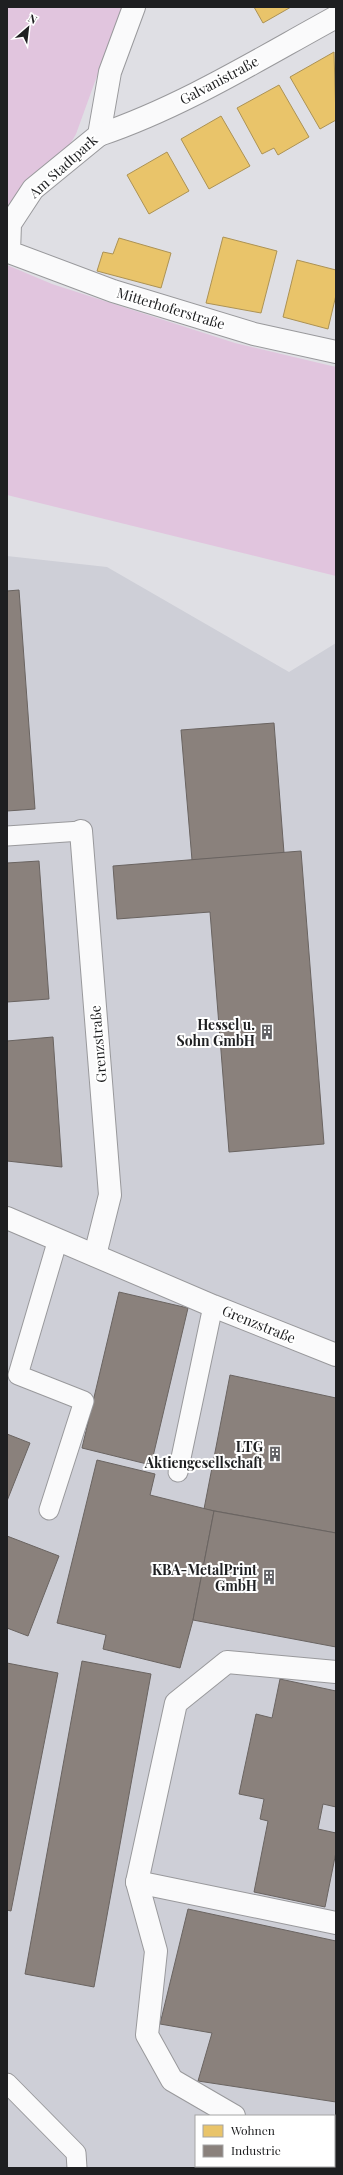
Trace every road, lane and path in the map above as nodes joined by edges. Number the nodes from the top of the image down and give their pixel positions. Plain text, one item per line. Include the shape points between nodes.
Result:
1 (134, 7) edge
2 (336, 17) edge
3 (99, 135) junction
4 (9, 252) joint
5 (336, 352) edge
6 (81, 831) joint
7 (7, 836) edge
8 (7, 1218) edge
9 (58, 1239) junction
10 (95, 1255) junction
11 (213, 1306) junction
12 (336, 1355) edge
13 (178, 1472) dead end
14 (49, 1510) dead end
15 (336, 1672) edge
16 (137, 1882) junction
17 (336, 1923) edge
18 (7, 2082) edge
19 (232, 2115) edge
20 (77, 2168) edge

1 - 3 street, Am Stadtpark via 110,72
2 - 3 street, Galvanistraße via 226,78 150,116
3 - 4 street, Am Stadtpark via 33,189 10,224
4 - 5 street, Mitterhoferstraße via 120,293 254,334
6 - 7 lane
6 - 10 street, Grenzstraße via 110,1195
8 - 9 street, Grenzstraße
9 - 10 street, Grenzstraße
9 - 14 lane via 18,1375 84,1401
10 - 11 street, Grenzstraße
11 - 12 street, Grenzstraße
11 - 13 lane
15 - 16 street via 227,1662 176,1703
16 - 17 street
16 - 19 street via 156,1951 147,2036 172,2080
18 - 20 lane via 76,2153

